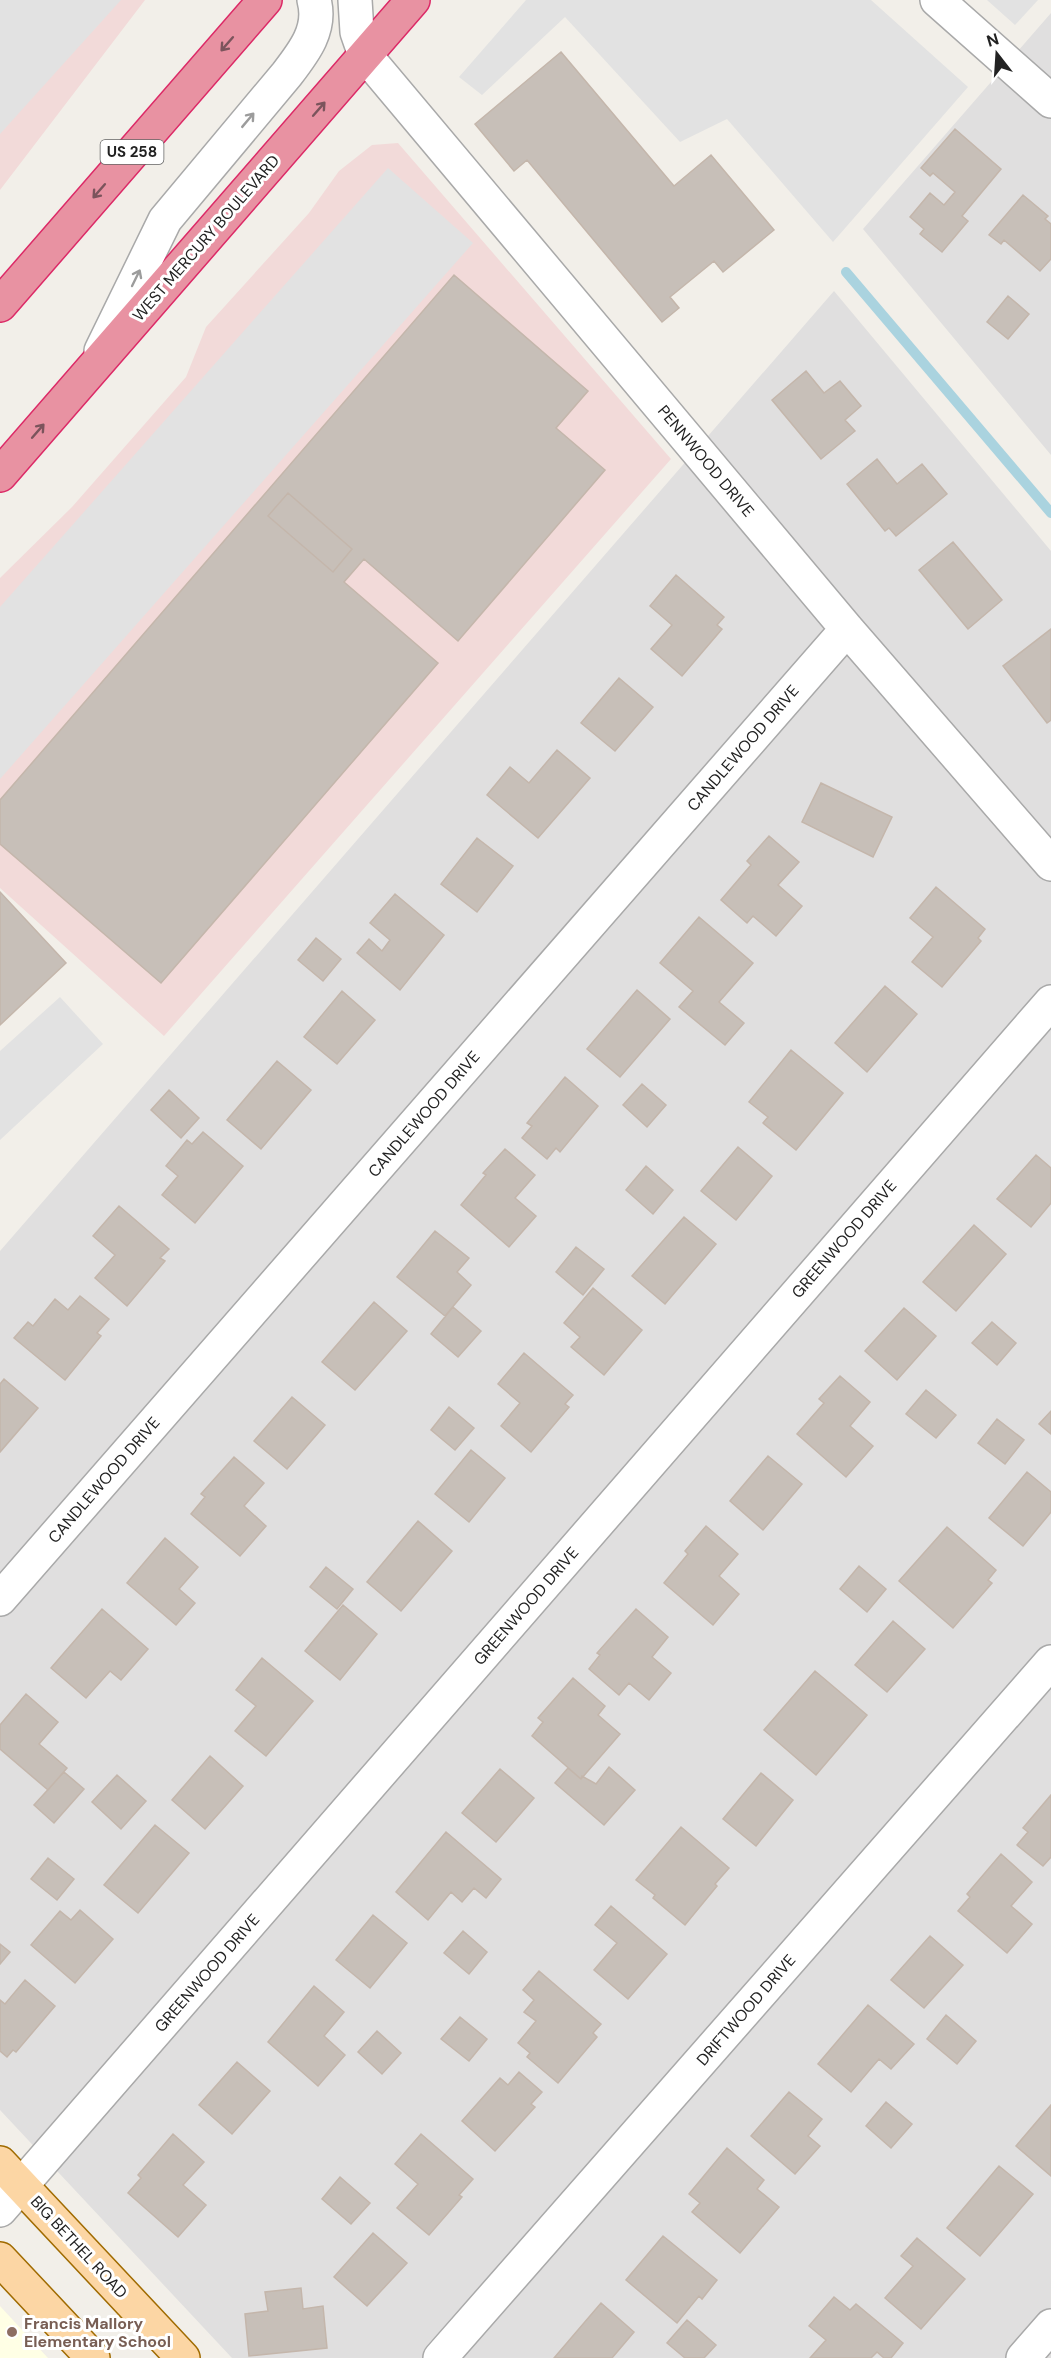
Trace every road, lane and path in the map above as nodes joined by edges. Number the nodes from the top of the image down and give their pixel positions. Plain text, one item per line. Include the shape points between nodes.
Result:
1 (265, 0) edge
2 (314, 0) edge
3 (356, 0) edge
4 (413, 0) edge
5 (937, 0) edge
6 (365, 55) junction
7 (1051, 101) edge
8 (0, 305) edge
9 (93, 369) junction
10 (0, 476) edge
11 (847, 629) junction
12 (1051, 864) edge
13 (1051, 1002) edge
14 (0, 1599) edge
15 (1051, 1662) edge
16 (11, 2174) edge
17 (0, 2210) edge
18 (0, 2259) edge
19 (1051, 2326) edge
20 (93, 2358) edge
21 (183, 2358) edge
22 (440, 2358) edge
23 (1023, 2358) edge

1 -> 8 highway, US 258
9 -> 2 street via 165,220 305,51 316,23
3 - 6 street via 357,32
4 - 6 highway, WEST MERCURY BOULEVARD
5 - 7 street
9 -> 6 highway, WEST MERCURY BOULEVARD
6 - 11 street, PENNWOOD DRIVE
10 -> 9 highway, WEST MERCURY BOULEVARD
11 - 12 street, PENNWOOD DRIVE
11 - 14 street, CANDLEWOOD DRIVE
13 - 16 street, GREENWOOD DRIVE
15 - 22 street, DRIFTWOOD DRIVE
16 - 17 street, GREENWOOD DRIVE
16 - 21 main road, BIG BETHEL ROAD
18 - 20 main road
19 - 23 street

